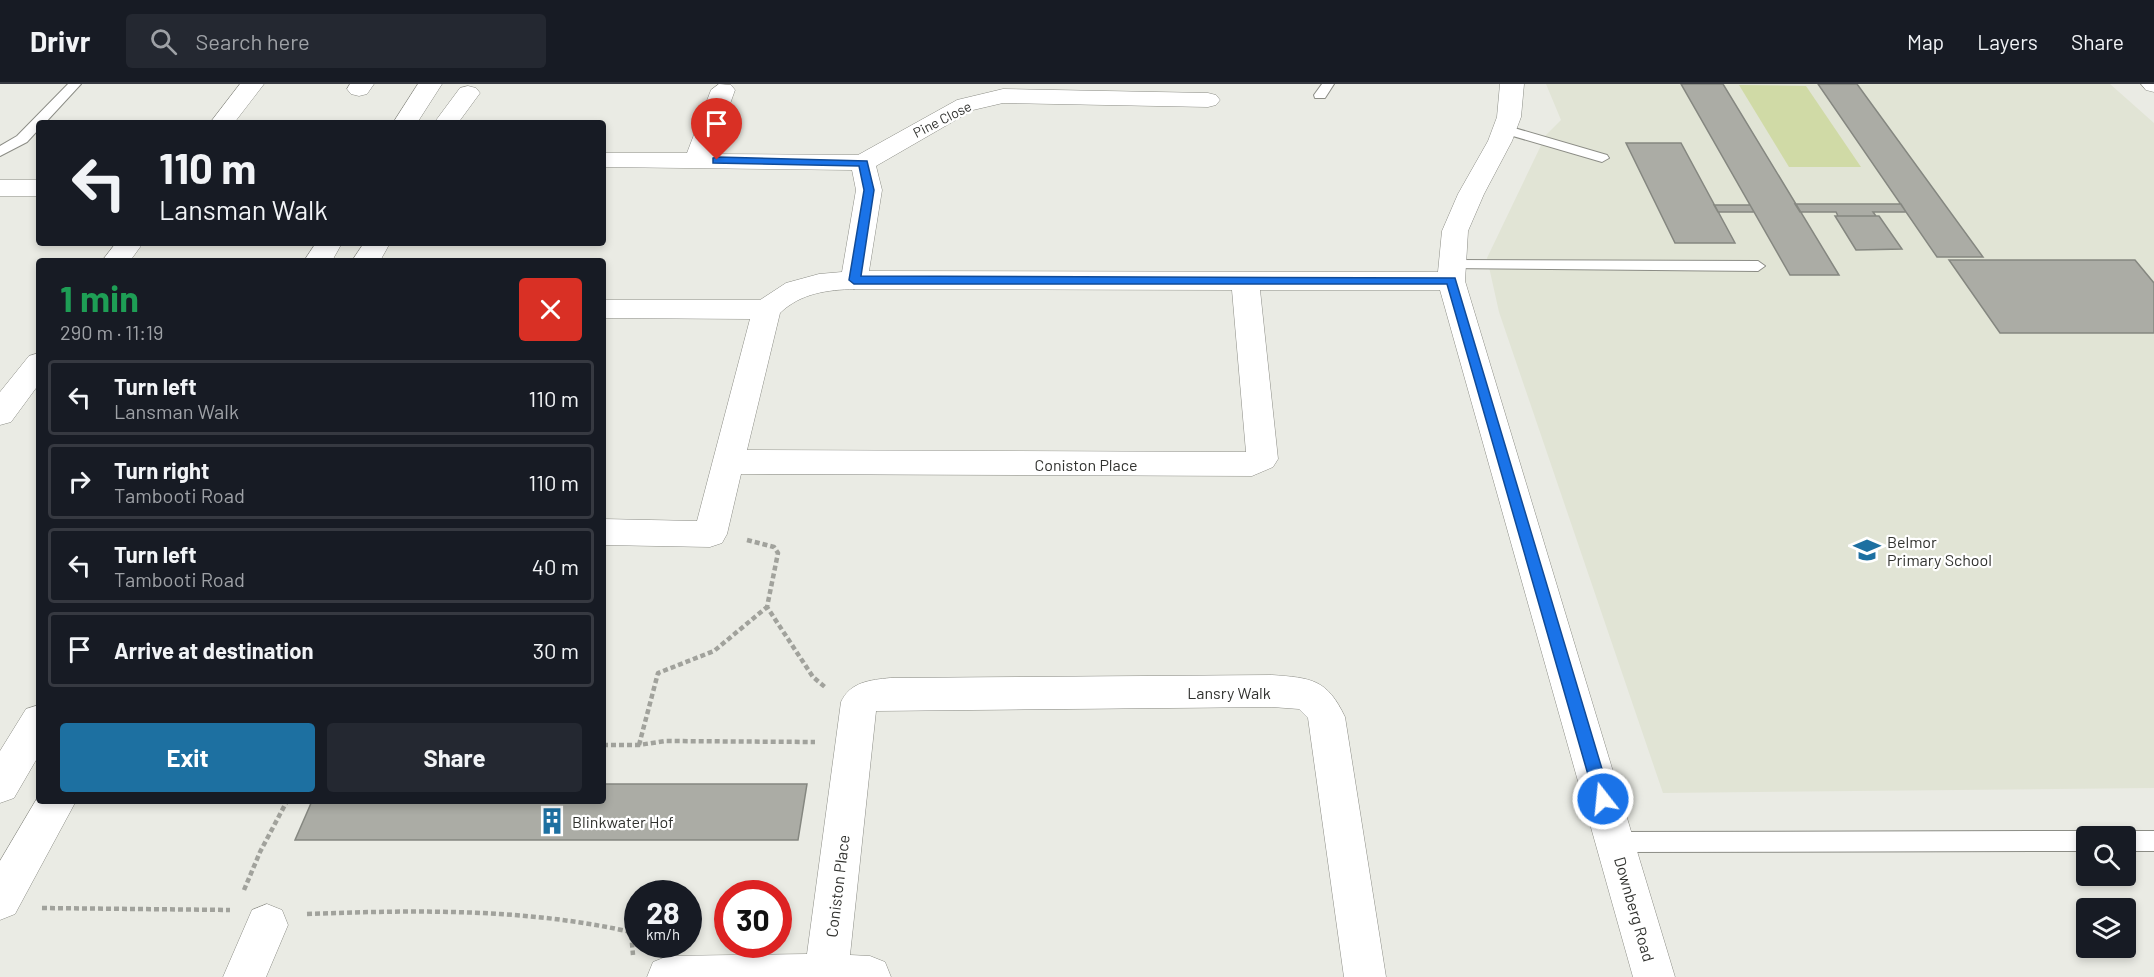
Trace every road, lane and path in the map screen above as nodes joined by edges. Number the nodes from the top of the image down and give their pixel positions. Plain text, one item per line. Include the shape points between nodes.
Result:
1 (75, 84) edge
2 (252, 84) edge
3 (430, 84) edge
4 (1512, 84) edge
5 (723, 90) dead end
6 (468, 93) dead end
7 (1208, 100) dead end
8 (40, 120) edge
9 (224, 120) edge
10 (407, 120) edge
11 (448, 120) edge
12 (36, 124) edge
13 (1504, 129) junction
14 (0, 152) edge
15 (1602, 158) dead end
16 (606, 160) edge
17 (697, 160) junction
18 (863, 163) junction
19 (0, 188) edge
20 (36, 188) edge
21 (128, 246) edge
22 (118, 258) edge
23 (1758, 266) dead end
24 (1452, 273) junction
25 (854, 280) junction
26 (1245, 280) junction
27 (606, 309) edge
28 (767, 310) junction
29 (36, 367) edge
30 (0, 414) edge
31 (728, 462) junction
32 (606, 532) edge
33 (778, 553) dead end
34 (767, 607) junction
35 (859, 702) junction
36 (36, 726) edge
37 (826, 742) dead end
38 (606, 745) edge
39 (639, 745) junction
40 (0, 785) edge
41 (56, 804) edge
42 (285, 804) edge
43 (1615, 842) junction
44 (2076, 842) edge
45 (13, 890) edge
46 (251, 917) junction
47 (651, 971) edge
48 (826, 975) junction
49 (244, 977) edge
50 (870, 977) edge
51 (1365, 977) edge
52 (1654, 977) edge

1 - 8 lane
2 - 9 street
3 - 10 street
4 - 13 street, Downberg Road
5 - 17 street
6 - 11 street
7 - 18 street, Pine Close via 1003,96 965,105
12 - 14 lane via 22,139
13 - 15 lane
13 - 24 street, Downberg Road via 1455,231
16 - 17 street
17 - 18 street
18 - 25 street via 869,190
19 - 20 street
21 - 22 street
23 - 24 lane
24 - 26 street
24 - 43 street, Downberg Road
25 - 26 street
25 - 28 street via 824,282 794,291
26 - 31 street, Coniston Place via 1262,454 1258,462
27 - 28 street
28 - 31 street
29 - 30 street
31 - 32 street via 710,534
33 - 34 path
34 - 35 path via 813,677 825,688
34 - 39 path via 714,651 658,673
35 - 48 street, Coniston Place
35 - 51 street, Lansry Walk via 890,694 1272,691 1310,696 1322,705 1326,717
36 - 40 street
37 - 39 path via 665,741
38 - 39 path
41 - 45 street
42 - 46 path via 260,852
43 - 44 lane
43 - 52 street, Downberg Road
45 - 46 path
46 - 47 path via 392,911 588,920 631,932
46 - 49 street
47 - 48 street
48 - 50 street

